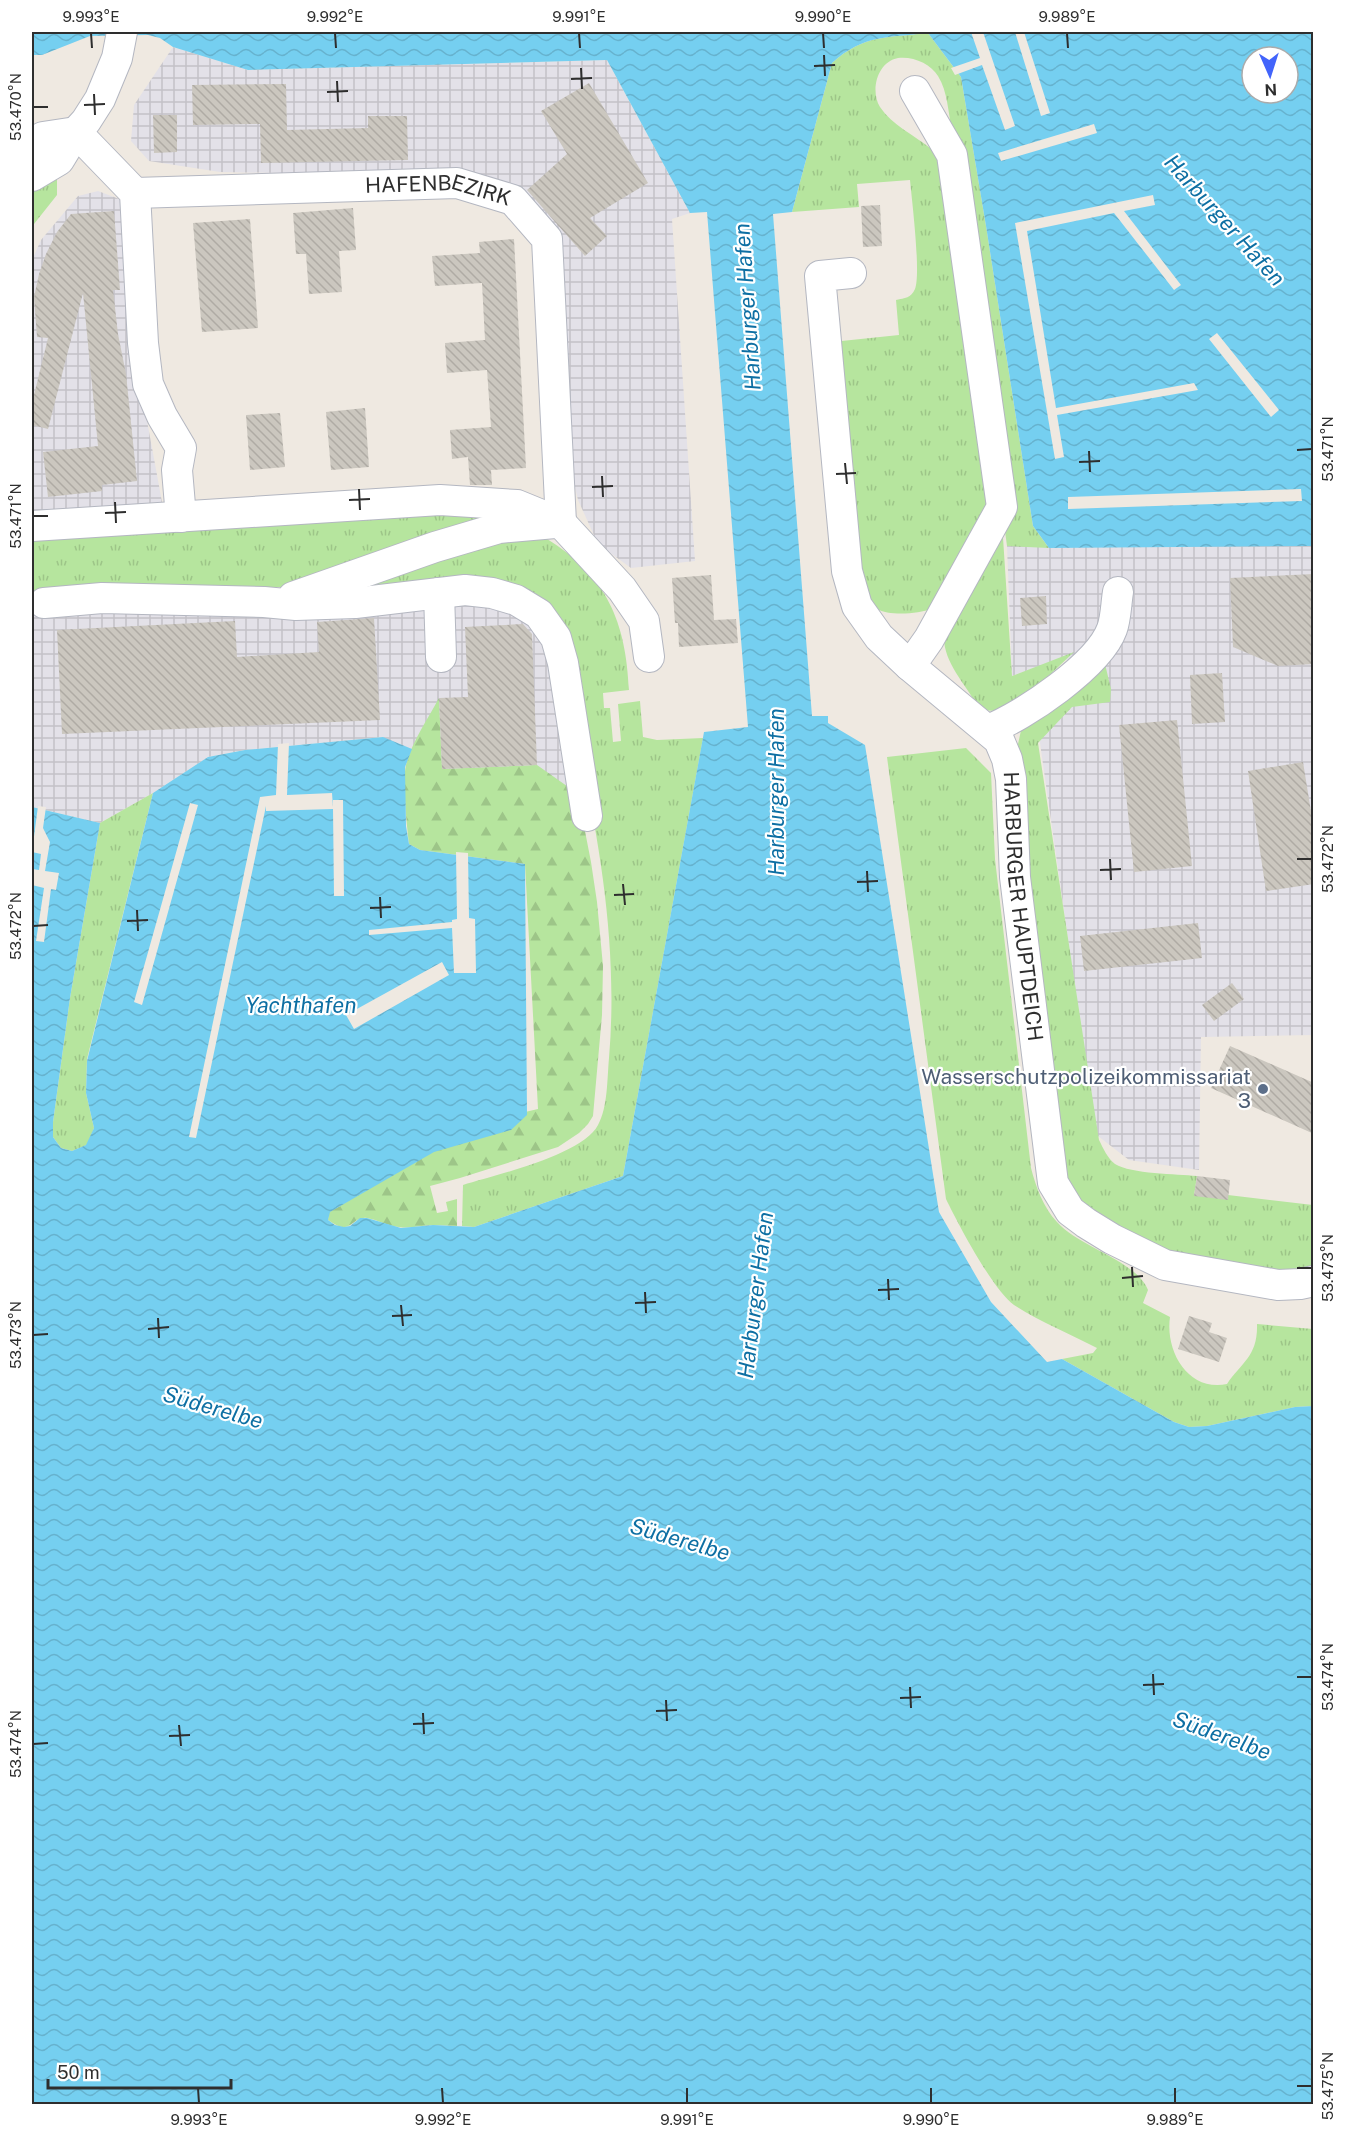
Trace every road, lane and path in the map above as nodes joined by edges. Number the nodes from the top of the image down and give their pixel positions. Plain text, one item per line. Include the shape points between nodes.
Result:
1 (121, 33) edge
2 (915, 91) dead end
3 (76, 132) junction
4 (32, 143) edge
5 (32, 177) edge
6 (135, 193) junction
7 (851, 273) dead end
8 (180, 517) junction
9 (561, 523) junction
10 (32, 526) edge
11 (439, 592) junction
12 (1118, 592) dead end
13 (264, 602) junction
14 (44, 603) dead end
15 (441, 657) dead end
16 (649, 657) dead end
17 (910, 666) junction
18 (988, 730) junction
19 (587, 816) dead end
20 (1309, 1287) edge

1 - 3 street via 117,58 100,99
2 - 17 street via 952,155 1002,507
3 - 4 street via 43,137
3 - 5 street via 59,160
3 - 6 street
6 - 8 street via 148,384 181,448 177,471
6 - 9 street, HAFENBEZIRK via 457,183 513,200 547,239
7 - 17 street, HARBURGER HAUPTDEICH via 820,276 847,571 857,606 879,637
8 - 9 street via 440,500 517,505
8 - 10 street
9 - 13 street via 499,528 286,600
9 - 16 street via 622,589 644,621
11 - 13 street via 355,603
11 - 15 street
11 - 19 street via 465,590 516,600 539,614 556,638
12 - 18 street via 1113,628 1100,652 1032,705
13 - 14 street via 102,598
17 - 18 street, HARBURGER HAUPTDEICH
18 - 20 street, HARBURGER HAUPTDEICH via 999,740 1011,779 1015,877 1049,1166 1060,1197 1086,1223 1165,1265

